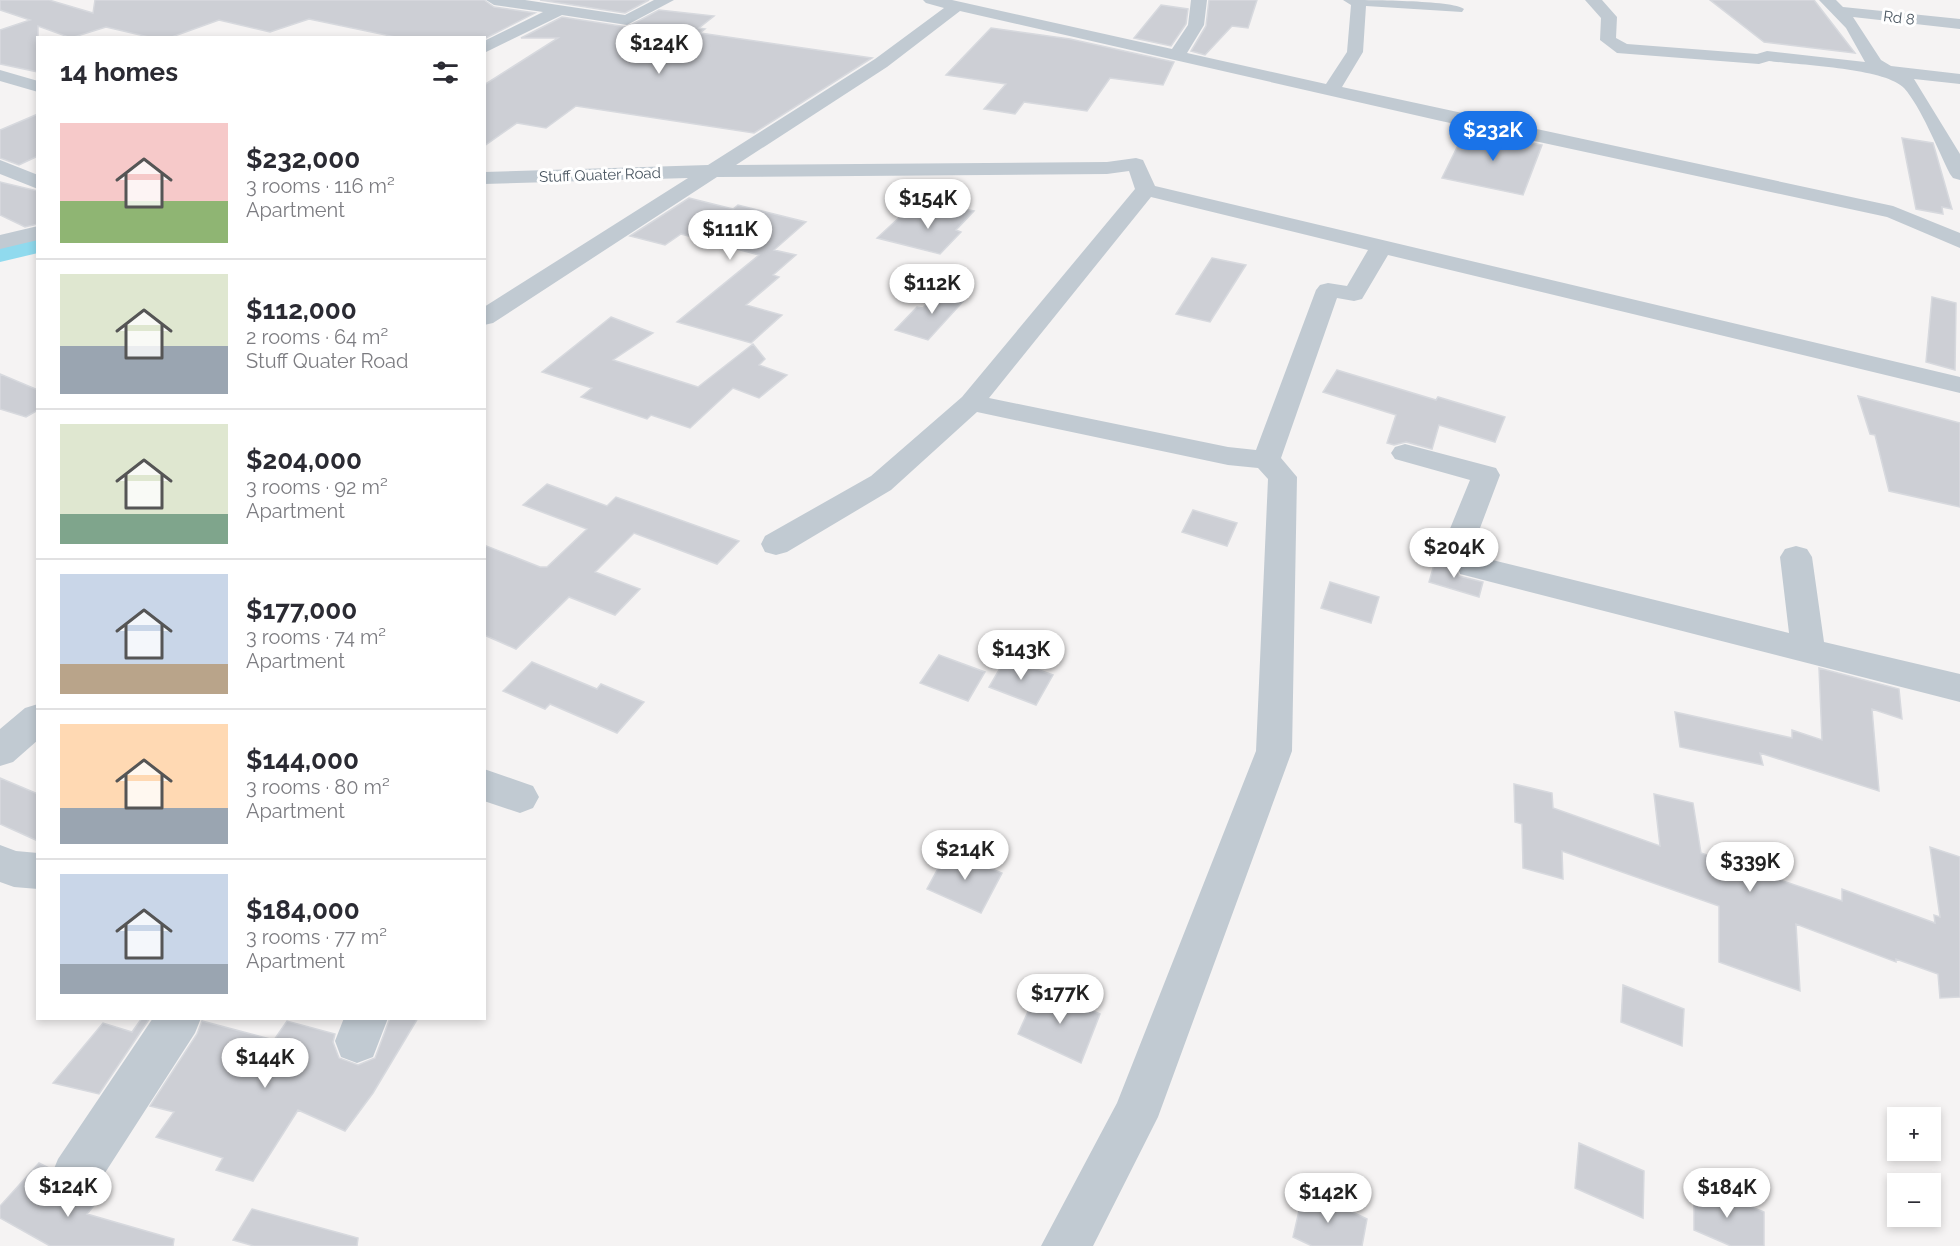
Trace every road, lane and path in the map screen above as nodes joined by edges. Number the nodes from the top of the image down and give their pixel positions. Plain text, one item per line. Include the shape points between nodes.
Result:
1 (494, 0) edge
2 (666, 0) edge
3 (931, 0) edge
4 (1198, 0) edge
5 (1351, 0) edge
6 (1359, 0) edge
7 (1593, 0) edge
8 (1833, 5) edge
9 (955, 7) junction
10 (1456, 9) dead end
11 (560, 10) junction
12 (1960, 24) edge
13 (486, 47) edge
14 (1177, 55) junction
15 (1888, 71) junction
16 (0, 75) edge
17 (1960, 79) edge
18 (34, 86) edge
19 (1331, 90) junction
20 (0, 96) edge
21 (0, 166) edge
22 (715, 171) junction
23 (1960, 174) edge
24 (486, 178) edge
25 (36, 182) edge
26 (1146, 190) junction
27 (36, 233) edge
28 (1960, 241) edge
29 (0, 242) edge
30 (1381, 248) junction
31 (486, 317) edge
32 (1960, 385) edge
33 (971, 403) junction
34 (1405, 453) dead end
35 (1266, 460) junction
36 (776, 544) dead end
37 (1796, 557) dead end
38 (1808, 651) junction
39 (1960, 688) edge
40 (36, 720) edge
41 (36, 743) edge
42 (0, 751) edge
43 (0, 773) edge
44 (486, 787) edge
45 (520, 797) dead end
46 (0, 863) edge
47 (36, 871) edge
48 (178, 1020) edge
49 (75, 1176) dead end
50 (1066, 1246) edge

1 - 11 street
2 - 11 street via 627,20
3 - 9 street
4 - 14 street via 1196,25
5 - 6 street
6 - 10 street
6 - 19 street via 1355,52
7 - 15 street via 1609,17 1608,40 1623,49 1759,59 1767,56
8 - 12 street, Rd 8
8 - 15 street via 1853,26 1874,63
9 - 14 street
9 - 22 street via 881,63
11 - 13 street
14 - 19 street
15 - 17 street
15 - 23 street via 1910,84
16 - 18 street
18 - 20 street
19 - 28 street via 1893,212
21 - 25 street
22 - 24 street, Stuff Quater Road
22 - 26 street, Stuff Quater Road via 1107,168 1136,164
22 - 31 street
26 - 30 street
26 - 33 street
27 - 29 street
30 - 32 street
30 - 35 street via 1354,294 1328,290
33 - 35 street via 1228,456
33 - 36 street via 881,483
34 - 38 street via 1486,475 1462,536 1472,566
35 - 50 street via 1283,477 1274,751 1135,1117
37 - 38 street
38 - 39 street
40 - 42 street
41 - 43 street
44 - 45 street
46 - 47 street
48 - 49 street

